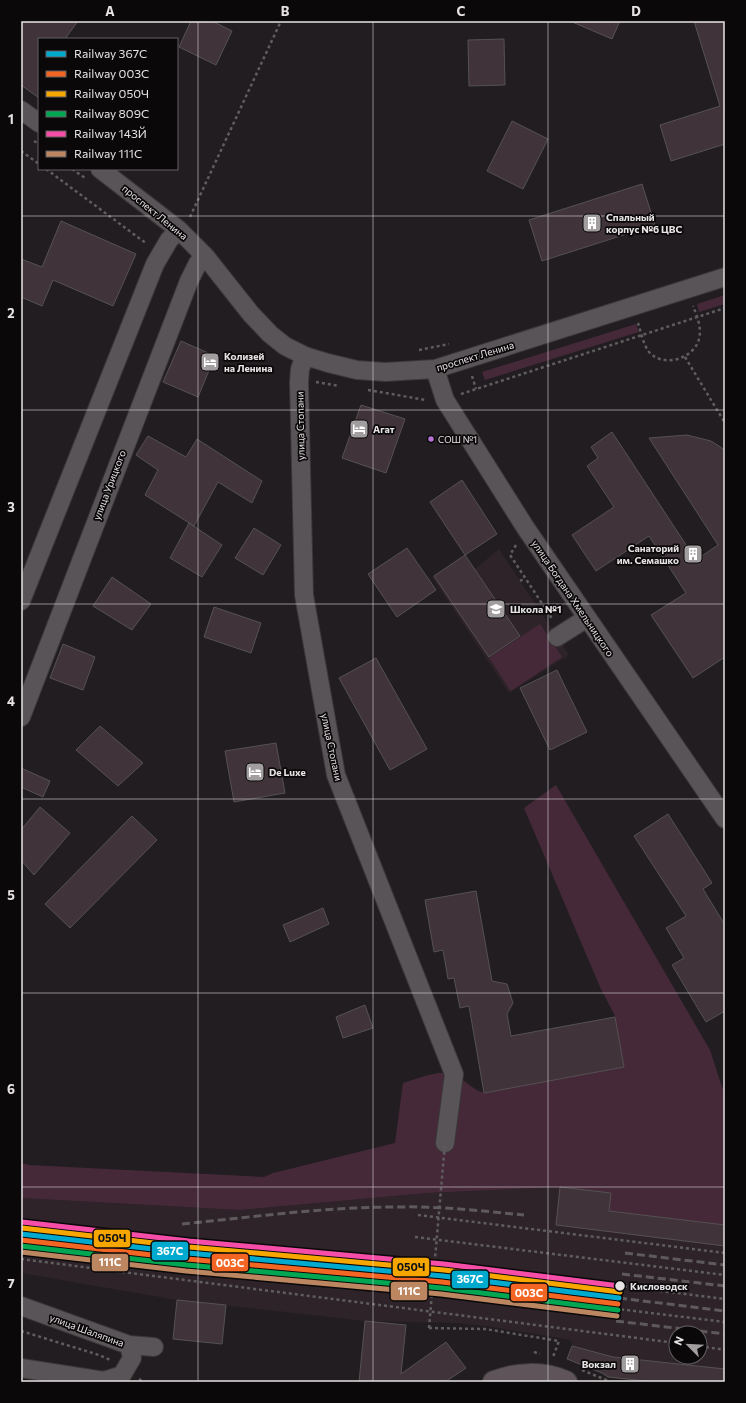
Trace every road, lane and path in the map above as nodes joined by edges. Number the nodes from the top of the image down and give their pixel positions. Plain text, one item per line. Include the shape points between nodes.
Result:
1 (281, 21) edge
2 (21, 110) edge
3 (38, 122) edge
4 (21, 150) edge
5 (38, 163) edge
6 (47, 170) edge
7 (102, 170) edge
8 (184, 224) junction
9 (149, 245) dead end
10 (205, 256) junction
11 (725, 277) edge
12 (691, 300) dead end
13 (725, 308) edge
14 (636, 317) dead end
15 (697, 317) junction
16 (642, 335) junction
17 (455, 343) dead end
18 (414, 352) dead end
19 (305, 356) junction
20 (685, 357) junction
21 (435, 369) junction
22 (312, 382) dead end
23 (343, 386) dead end
24 (366, 390) dead end
25 (457, 396) dead end
26 (428, 400) dead end
27 (725, 423) edge
28 (510, 555) dead end
29 (525, 578) junction
30 (520, 581) dead end
31 (21, 601) edge
32 (587, 618) junction
33 (560, 635) joint
34 (21, 717) edge
35 (725, 819) edge
36 (445, 1143) joint
37 (418, 1215) dead end
38 (415, 1237) dead end
39 (725, 1253) edge
40 (362, 1254) dead end
41 (21, 1259) edge
42 (725, 1275) edge
43 (371, 1279) dead end
44 (725, 1299) edge
45 (21, 1306) edge
46 (725, 1322) edge
47 (21, 1331) edge
48 (668, 1342) edge
49 (129, 1345) junction
50 (154, 1347) dead end
51 (708, 1347) edge
52 (725, 1350) edge
53 (552, 1359) dead end
54 (21, 1368) edge
55 (126, 1368) junction
56 (144, 1382) edge
57 (494, 1382) edge
58 (566, 1382) edge

1 - 8 path
2 - 3 street
4 - 5 path
6 - 9 path
7 - 8 street, проспект Ленина
8 - 10 street, проспект Ленина
8 - 31 street via 169,240 155,264
10 - 19 street, проспект Ленина via 270,334 285,346
10 - 34 street, улица Урицкого via 198,263 189,281
11 - 21 street, проспект Ленина
12 - 15 path
13 - 15 path
14 - 16 path
15 - 16 path
15 - 20 path via 700,327 699,339 693,350
16 - 20 path via 654,357 663,360
16 - 25 path
17 - 18 path
19 - 21 street, проспект Ленина via 357,370 385,372
19 - 36 street, улица Стопани via 300,369 304,595 333,759 336,775 454,1074
20 - 27 path
21 - 32 street, улица Богдана Хмельницкого via 448,405 525,528
22 - 23 path
24 - 26 path
28 - 29 path
29 - 30 path
29 - 33 path
32 - 33 street
32 - 35 street, улица Богдана Хмельницкого
36 - 53 path, bridge via 429,1328 485,1329 559,1341
37 - 39 path
38 - 42 path
40 - 44 path
41 - 48 path
43 - 46 path
45 - 49 street, улица Шаляпина
47 - 55 path via 99,1355
49 - 50 street, улица Шаляпина
49 - 55 street via 132,1358
51 - 52 path
54 - 55 street via 104,1381 122,1375
55 - 56 path
57 - 58 main road via 507,1377 535,1374

